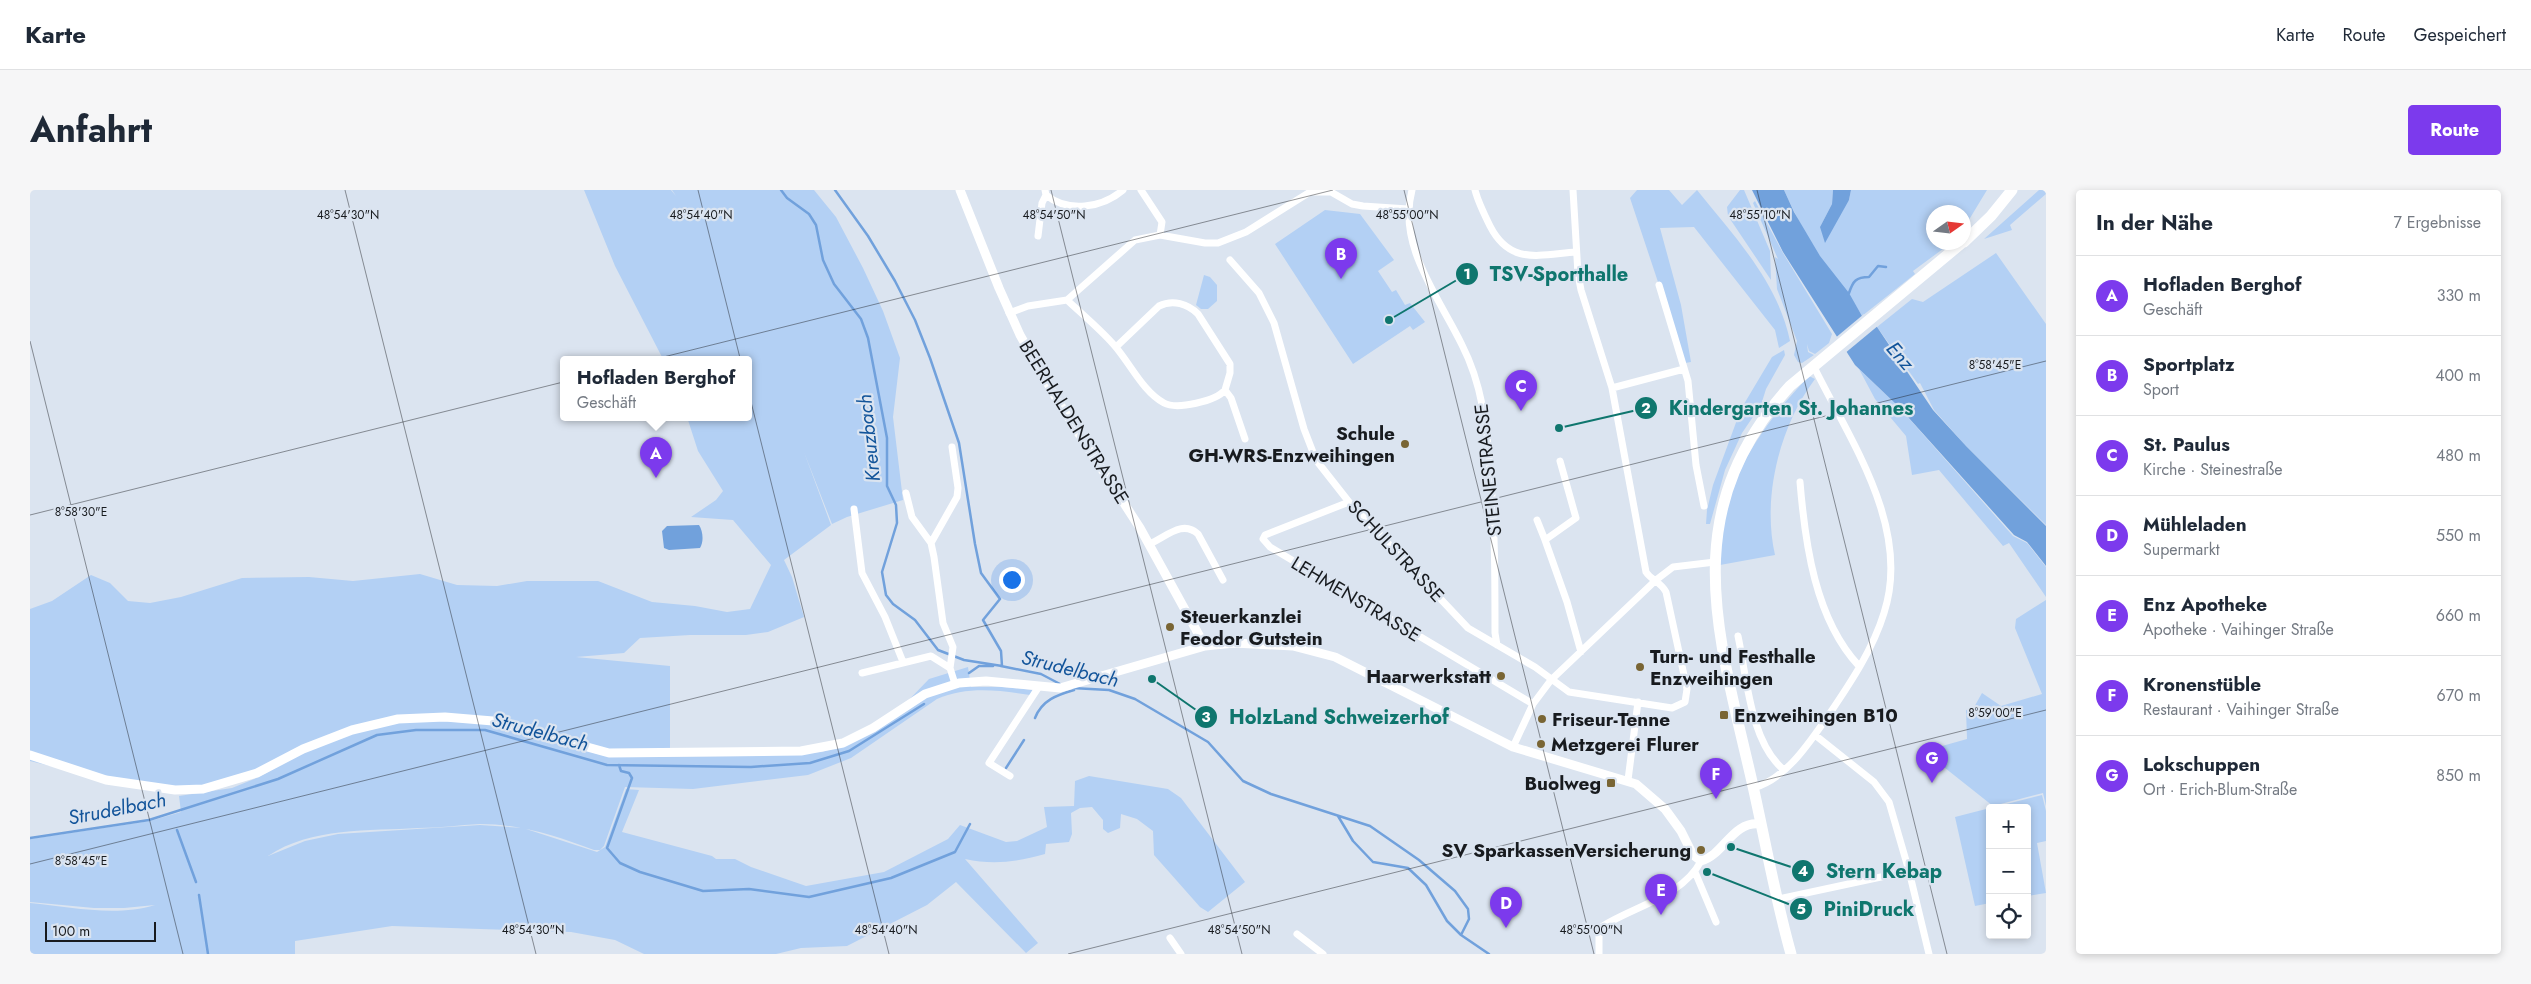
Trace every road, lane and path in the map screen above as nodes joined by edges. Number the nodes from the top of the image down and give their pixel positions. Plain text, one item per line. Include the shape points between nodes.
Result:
1 (960, 190) edge
2 (1123, 190) edge
3 (1141, 190) edge
4 (1412, 190) edge
5 (1475, 190) edge
6 (1573, 190) edge
7 (2012, 190) edge
8 (1310, 191) edge
9 (1331, 191) edge
10 (1045, 193) edge
11 (1408, 209) junction
12 (1971, 234) edge
13 (1160, 235) junction
14 (1038, 236) dead end
15 (1954, 250) edge
16 (1576, 252) junction
17 (1230, 260) dead end
18 (1659, 285) dead end
19 (1067, 300) junction
20 (1009, 312) junction
21 (1116, 347) junction
22 (1813, 365) junction
23 (1684, 369) junction
24 (1612, 388) junction
25 (1225, 390) junction
26 (1245, 439) dead end
27 (952, 447) dead end
28 (1560, 461) dead end
29 (1800, 482) dead end
30 (906, 494) dead end
31 (1349, 502) junction
32 (1704, 506) dead end
33 (854, 510) dead end
34 (1537, 520) dead end
35 (1545, 540) junction
36 (931, 543) junction
37 (1149, 544) junction
38 (1715, 562) junction
39 (1222, 580) dead end
40 (1656, 580) junction
41 (1738, 636) dead end
42 (1497, 645) junction
43 (1205, 646) junction
44 (1581, 652) junction
45 (903, 662) junction
46 (951, 665) junction
47 (1859, 666) junction
48 (862, 672) dead end
49 (1551, 680) junction
50 (955, 684) junction
51 (1038, 688) junction
52 (1638, 702) junction
53 (1532, 704) junction
54 (1815, 735) junction
55 (1513, 747) junction
56 (30, 755) edge
57 (1784, 770) junction
58 (1005, 773) dead end
59 (1628, 780) junction
60 (1753, 788) junction
61 (1760, 824) junction
62 (1701, 861) junction
63 (1909, 871) junction
64 (1695, 872) junction
65 (1778, 899) junction
66 (1716, 922) dead end
67 (1297, 934) dead end
68 (1170, 938) dead end
69 (1597, 953) edge
70 (1181, 954) edge
71 (1323, 954) edge
72 (1792, 954) edge
73 (1929, 954) edge

1 - 20 street, BEERHALDENSTRASSE
2 - 10 street via 1096,206 1054,202
3 - 13 street via 1162,222
4 - 11 street, STEINESTRASSE
5 - 16 street via 1501,245 1516,254 1531,256
6 - 16 street
7 - 12 main road
8 - 9 street
8 - 13 street via 1246,232 1218,243
9 - 11 street via 1352,204
10 - 14 street
11 - 42 street, STEINESTRASSE via 1416,253 1424,275 1463,346 1483,408 1494,503
13 - 19 street via 1135,240
15 - 22 main road
16 - 24 street via 1581,290
17 - 31 street, SCHULSTRASSE via 1259,293 1274,322 1309,447
18 - 23 street
19 - 20 street
19 - 21 street
20 - 37 street, BEERHALDENSTRASSE via 1059,403
21 - 25 street via 1147,387 1171,406 1213,399
21 - 25 street via 1164,303 1179,303 1192,308 1230,364
22 - 38 main road via 1769,410 1740,455 1721,509
22 - 47 street via 1866,466 1888,541 1888,600 1877,632
23 - 24 street
23 - 32 street
24 - 40 street via 1646,572
25 - 26 street via 1231,398
27 - 36 street via 958,481 957,497
28 - 35 street via 1577,512 1576,518
29 - 47 street via 1806,542 1827,616 1834,632
30 - 36 street via 915,522
31 - 42 street, SCHULSTRASSE via 1468,628
31 - 53 street, LEHMENSTRASSE via 1265,535 1263,539 1270,547
33 - 45 street via 862,573
34 - 35 street
35 - 44 street
36 - 46 street via 943,623 953,647
37 - 39 street via 1182,527 1192,529 1198,534
37 - 43 street, BEERHALDENSTRASSE
38 - 40 street via 1673,567
38 - 60 main road via 1721,643
40 - 44 street
40 - 52 street, SCHULSTRASSE via 1666,592 1687,689 1685,702 1672,708
41 - 57 street via 1760,739 1772,759
42 - 49 street, SCHULSTRASSE via 1541,670
43 - 51 street via 1073,685
43 - 55 street via 1266,643 1323,653 1353,665
44 - 49 street
45 - 46 street via 931,656
45 - 48 street
46 - 50 street
47 - 54 street
49 - 52 street, SCHULSTRASSE via 1569,692
49 - 53 street
50 - 51 street via 986,681
50 - 56 street via 925,694 843,743 802,751 609,753 493,721 445,717 398,719 352,730 303,749 258,773 203,788 175,790 106,780
51 - 58 street via 989,763
52 - 59 street
53 - 55 street
54 - 57 street
54 - 63 street via 1880,788 1889,802
55 - 59 street
57 - 60 street via 1770,782
59 - 62 street via 1645,790 1665,809 1693,855
60 - 61 main road
61 - 62 street via 1750,824 1738,830
61 - 65 main road
62 - 64 street
63 - 65 street
63 - 73 street
64 - 66 street
64 - 69 street via 1650,903 1603,926
65 - 72 main road
67 - 71 street
68 - 70 street

